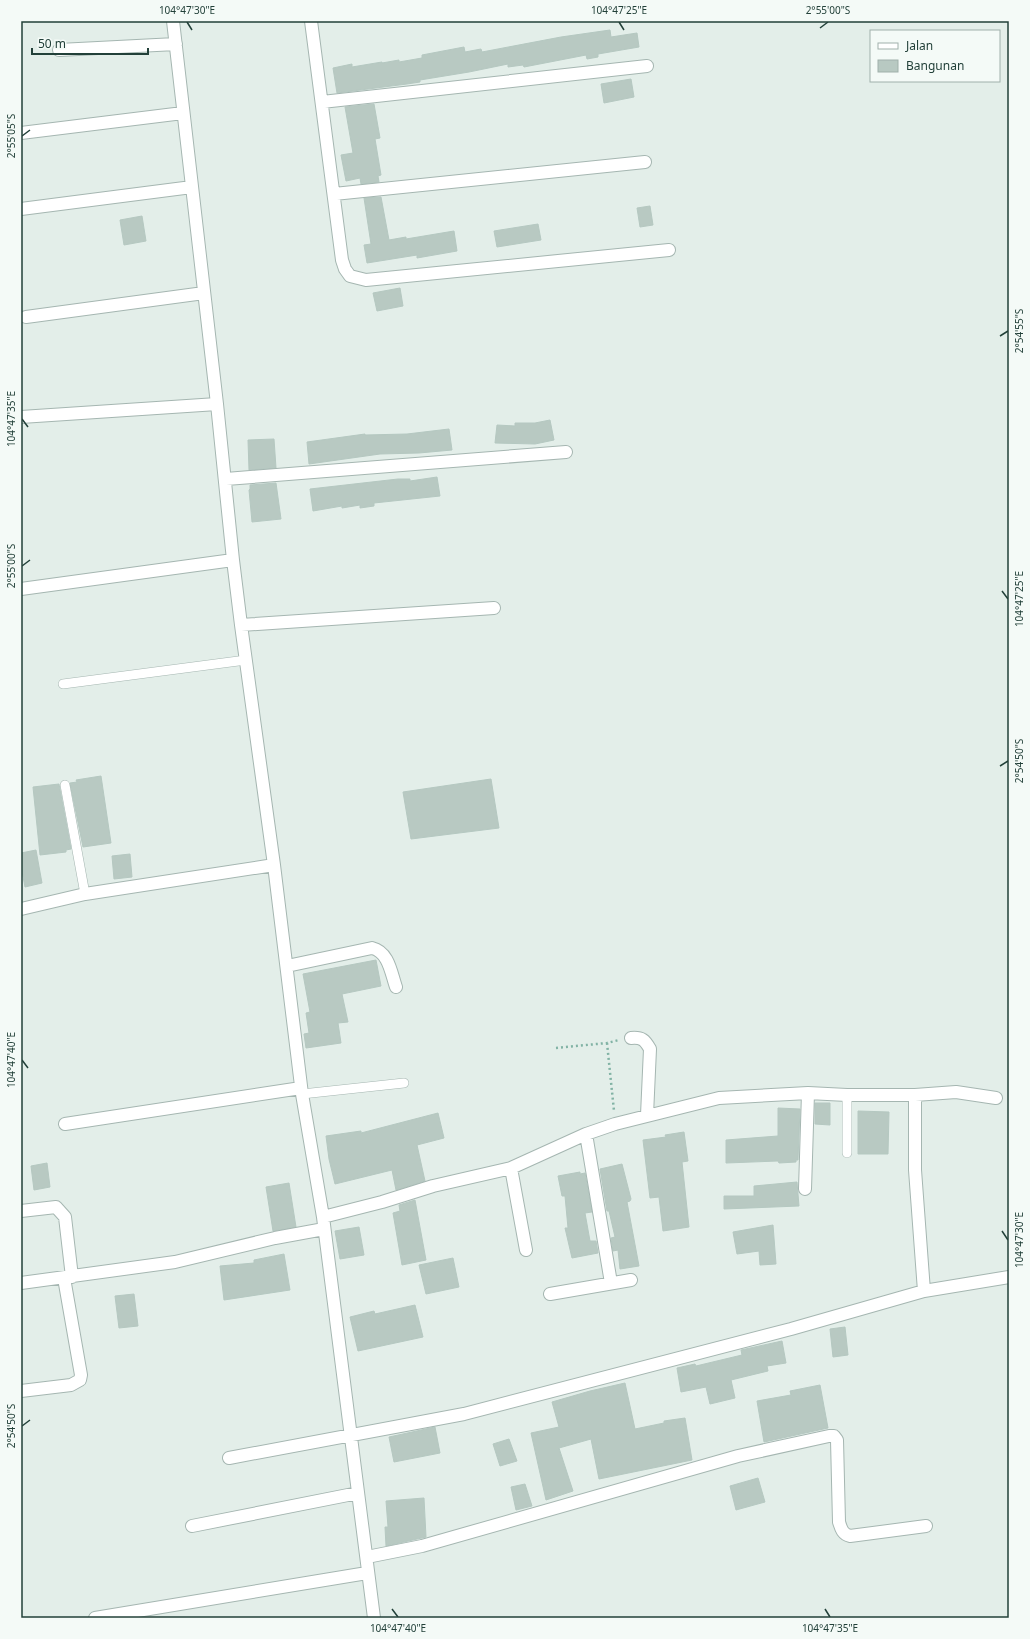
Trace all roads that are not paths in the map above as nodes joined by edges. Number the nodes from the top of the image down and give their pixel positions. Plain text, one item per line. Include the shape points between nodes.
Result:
1 (173, 21) edge
2 (311, 21) edge
3 (176, 44) junction
4 (59, 50) dead end
5 (648, 66) dead end
6 (322, 102) junction
7 (183, 113) junction
8 (21, 133) edge
9 (645, 162) dead end
10 (192, 187) junction
11 (334, 194) junction
12 (21, 210) edge
13 (669, 250) dead end
14 (204, 293) junction
15 (26, 317) dead end
16 (217, 404) junction
17 (21, 417) edge
18 (566, 452) dead end
19 (226, 479) junction
20 (233, 560) junction
21 (21, 589) edge
22 (494, 608) dead end
23 (241, 625) junction
24 (246, 660) junction
25 (63, 684) dead end
26 (65, 785) dead end
27 (274, 865) junction
28 (86, 894) junction
29 (21, 909) edge
30 (287, 966) junction
31 (396, 987) dead end
32 (631, 1038) road end
33 (404, 1083) dead end
34 (301, 1091) junction
35 (808, 1093) junction
36 (848, 1095) junction
37 (916, 1095) junction
38 (996, 1098) dead end
39 (647, 1115) junction
40 (65, 1124) dead end
41 (586, 1134) junction
42 (847, 1153) dead end
43 (511, 1168) junction
44 (805, 1189) dead end
45 (21, 1211) edge
46 (324, 1223) junction
47 (526, 1250) dead end
48 (68, 1277) junction
49 (1009, 1277) edge
50 (631, 1280) dead end
51 (611, 1283) junction
52 (21, 1284) edge
53 (924, 1291) junction
54 (550, 1294) dead end
55 (21, 1391) edge
56 (350, 1436) junction
57 (229, 1458) dead end
58 (358, 1493) junction
59 (192, 1526) dead end
60 (926, 1526) dead end
61 (367, 1557) junction
62 (367, 1573) junction
63 (95, 1618) edge
64 (374, 1618) edge

1 - 3 street
2 - 6 street
3 - 4 street
3 - 7 street
5 - 6 street
6 - 11 street
7 - 8 street
7 - 10 street
9 - 11 street
10 - 12 street
10 - 14 street
11 - 13 street via 345,269 350,276 366,280
14 - 15 street
14 - 16 street
16 - 17 street
16 - 19 street
18 - 19 street
19 - 20 street
20 - 21 street
20 - 23 street
22 - 23 street
23 - 24 street
24 - 25 lane
24 - 27 street
26 - 28 lane
27 - 28 street
27 - 30 street
28 - 29 street
30 - 31 street via 372,948 382,953 387,960
30 - 34 street
32 - 39 street via 639,1037 650,1049
33 - 34 lane
34 - 40 street
34 - 46 street
35 - 36 street
35 - 39 street via 718,1098
35 - 44 street
36 - 37 street
36 - 42 lane
37 - 38 street via 956,1092
37 - 53 street via 915,1170
39 - 41 street
41 - 43 street
41 - 51 street
43 - 46 street via 433,1186
43 - 47 street
45 - 48 street via 56,1207 65,1217
46 - 48 street via 275,1238 175,1262
46 - 56 street
48 - 52 street
48 - 55 street via 80,1380 71,1385
49 - 53 street
50 - 51 street
51 - 54 street
53 - 56 street via 791,1329 464,1414
56 - 57 street
56 - 58 street
58 - 59 street
58 - 61 street
60 - 61 street via 850,1536 845,1534 839,1522 837,1440 834,1436 829,1436 738,1456 422,1546
61 - 62 street
62 - 63 street
62 - 64 street

